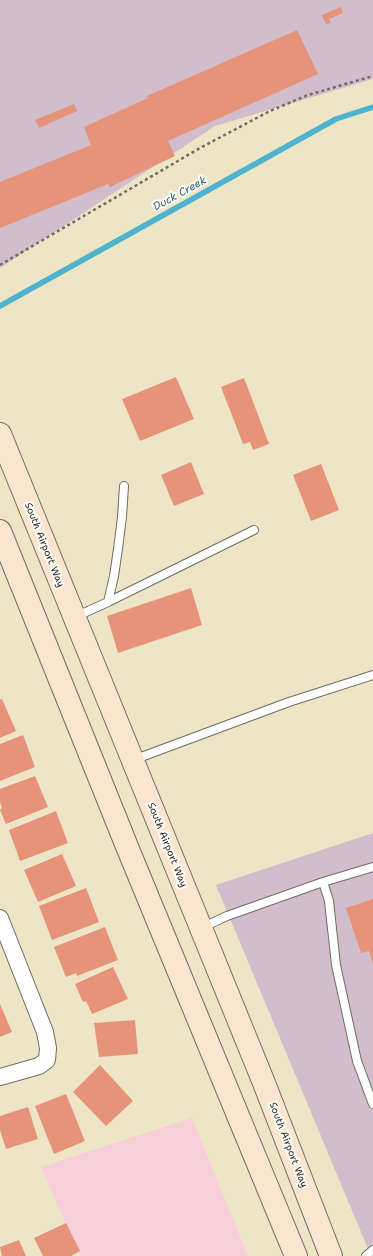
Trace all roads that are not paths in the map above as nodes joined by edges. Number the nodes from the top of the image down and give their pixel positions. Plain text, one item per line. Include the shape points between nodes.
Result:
1 (0, 434) edge
2 (124, 486) dead end
3 (254, 530) dead end
4 (0, 531) edge
5 (108, 602) junction
6 (74, 617) junction
7 (373, 675) edge
8 (132, 760) junction
9 (373, 867) edge
10 (324, 882) junction
11 (0, 918) edge
12 (201, 928) junction
13 (0, 1077) edge
14 (373, 1104) edge
15 (373, 1250) edge
16 (296, 1256) edge
17 (331, 1256) edge
18 (366, 1256) edge

1 - 6 main road, South Airport Way
2 - 5 lane via 118,549
3 - 5 lane
4 - 16 main road
5 - 6 lane
6 - 8 main road, South Airport Way
7 - 8 lane via 288,702
8 - 12 main road, South Airport Way
9 - 10 lane
10 - 12 lane via 227,916
10 - 14 lane via 330,908 336,965 357,1061
11 - 13 street via 45,1032 48,1048 47,1060 38,1066
12 - 17 main road, South Airport Way
15 - 18 lane

